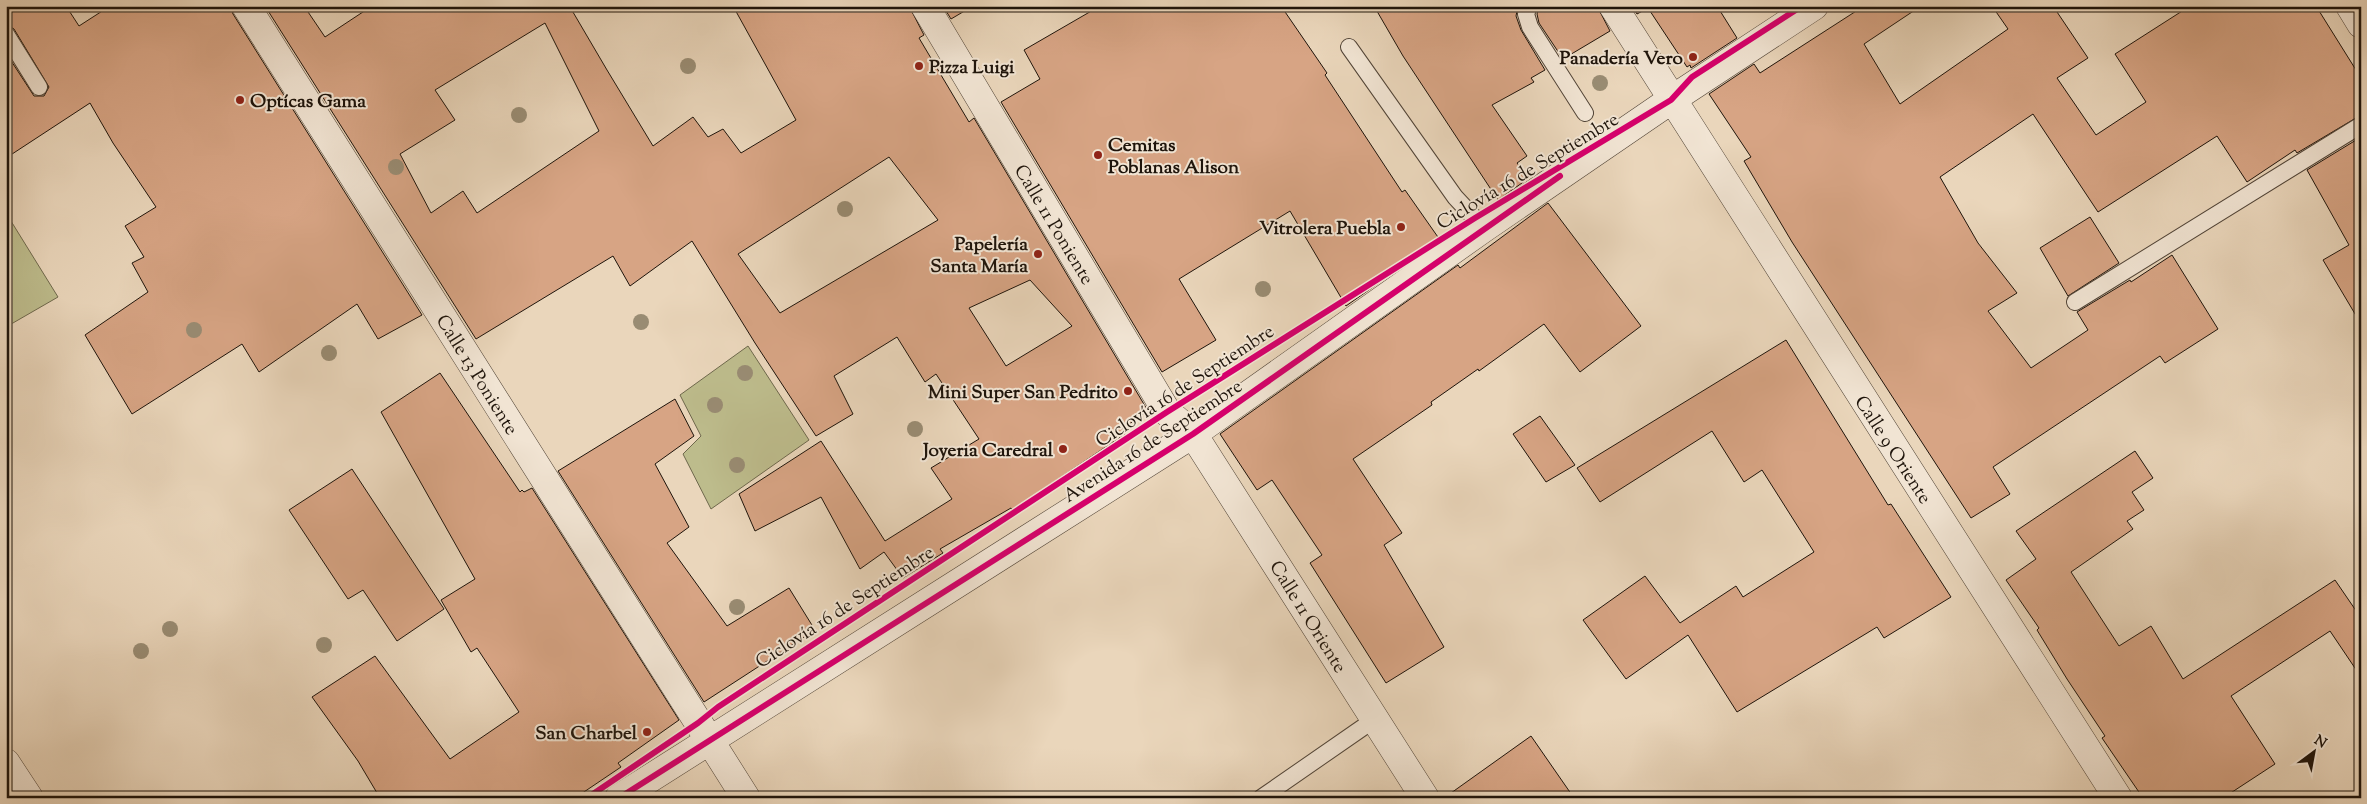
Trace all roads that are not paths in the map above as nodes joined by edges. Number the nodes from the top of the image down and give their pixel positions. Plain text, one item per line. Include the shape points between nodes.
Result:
1 (246, 6) edge
2 (925, 6) edge
3 (1529, 6) edge
4 (1613, 6) edge
5 (1814, 6) edge
6 (2350, 6) edge
7 (2361, 24) edge
8 (6, 34) edge
9 (1349, 47) dead end
10 (39, 87) dead end
11 (1671, 100) junction
12 (1586, 113) dead end
13 (2361, 125) edge
14 (1484, 228) junction
15 (2075, 302) dead end
16 (1193, 434) junction
17 (1375, 719) junction
18 (710, 741) junction
19 (6, 763) edge
20 (29, 798) edge
21 (619, 798) edge
22 (746, 798) edge
23 (1260, 798) edge
24 (1425, 798) edge
25 (2118, 798) edge

1 - 18 street, Calle 13 Poniente
2 - 16 street, Calle 11 Poniente via 1167,412
3 - 12 lane via 1526,14 1530,27
4 - 11 street, Calle 9 Oriente
5 - 11 street, Avenida 16 de Septiembre
6 - 7 street
8 - 10 lane
9 - 14 lane via 1456,197
11 - 14 street, Avenida 16 de Septiembre
11 - 25 street, Calle 9 Oriente
13 - 15 lane
14 - 16 street, Avenida 16 de Septiembre
16 - 17 street, Calle 11 Oriente
16 - 18 street, Avenida 16 de Septiembre
17 - 23 lane
17 - 24 street, Calle 11 Oriente
18 - 21 street, Avenida 16 de Septiembre
18 - 22 street, Calle 13 Poniente
19 - 20 street

